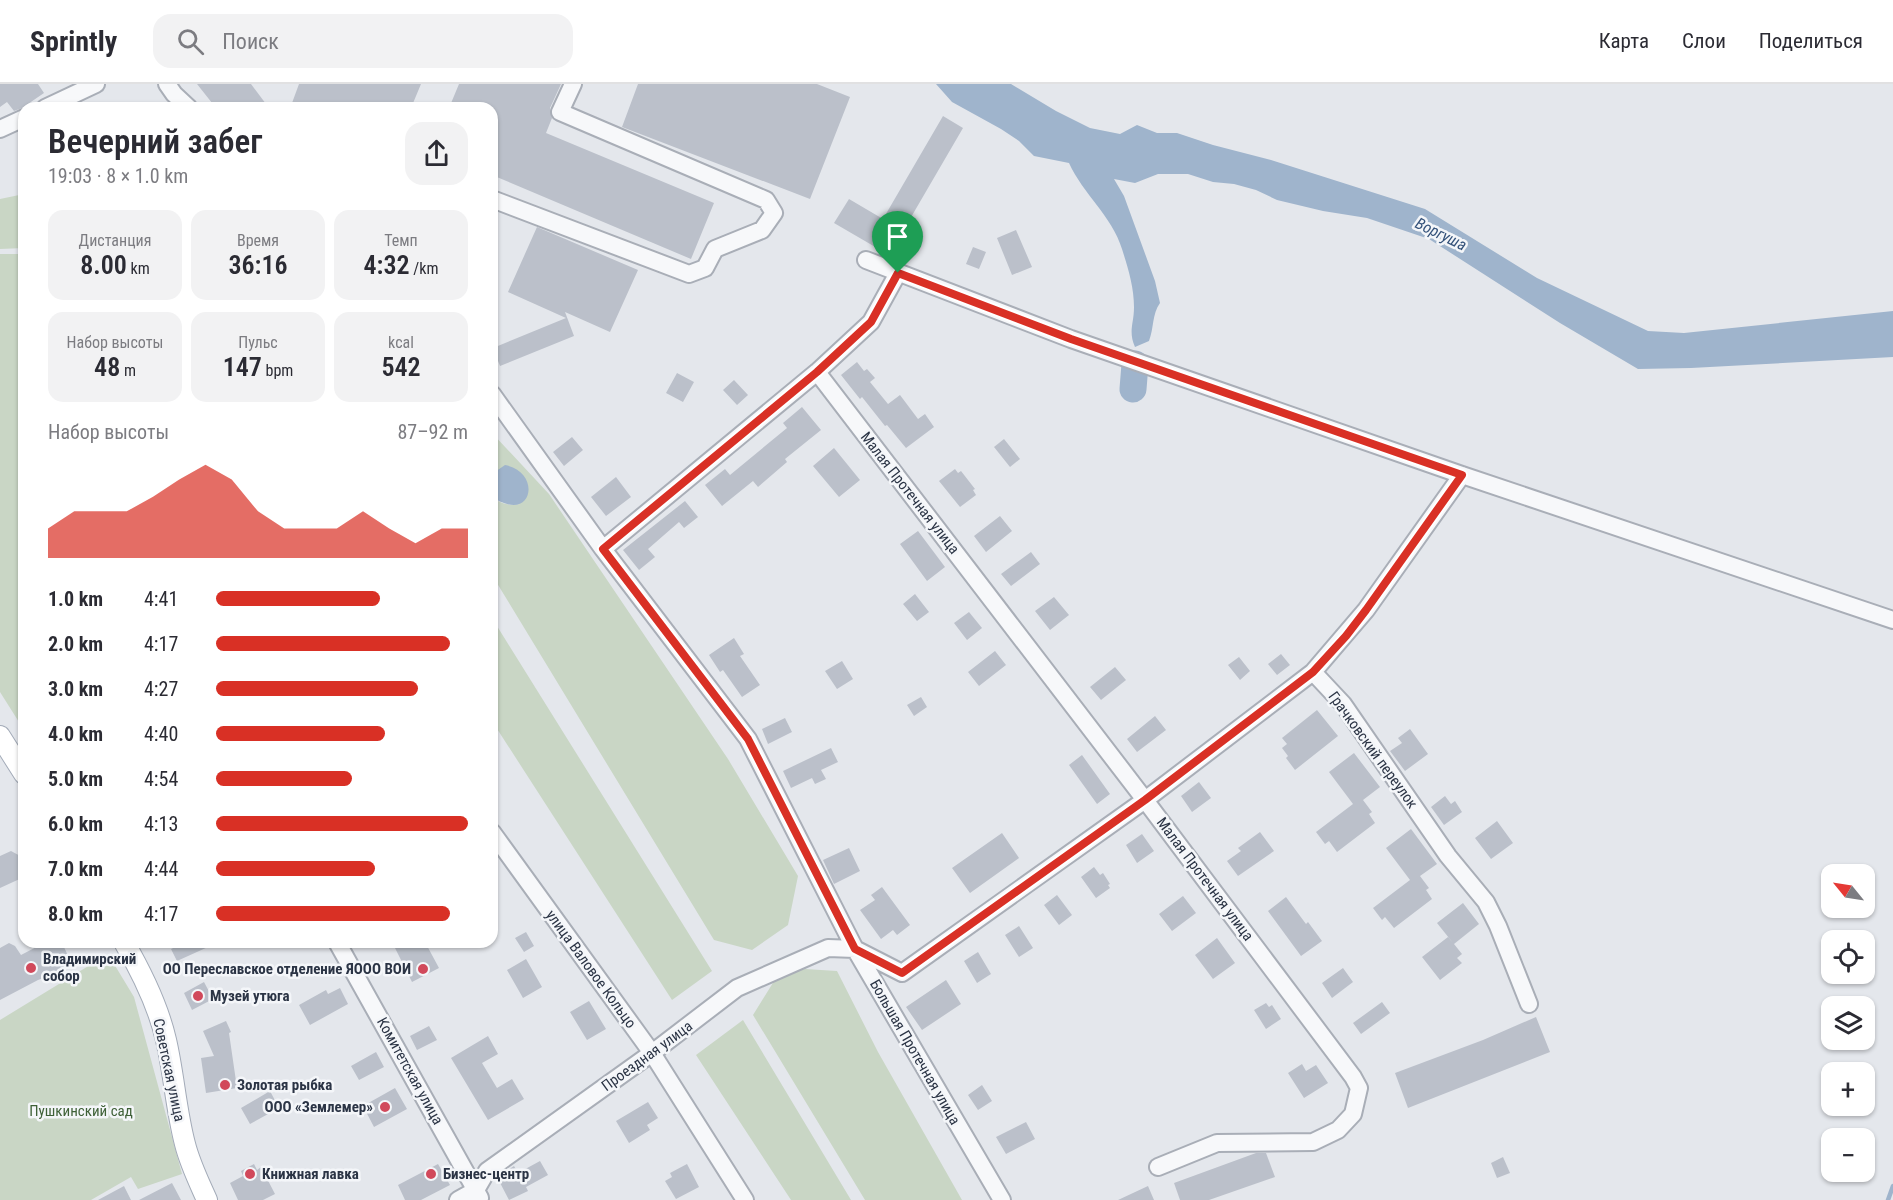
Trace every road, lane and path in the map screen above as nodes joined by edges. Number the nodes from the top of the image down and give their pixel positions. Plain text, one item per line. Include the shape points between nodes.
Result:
1 (96, 84) edge
2 (167, 84) edge
3 (573, 84) edge
4 (58, 102) edge
5 (183, 102) edge
6 (18, 121) edge
7 (0, 129) edge
8 (498, 201) edge
9 (866, 260) dead end
10 (898, 273) junction
11 (817, 372) junction
12 (498, 402) edge
13 (1462, 475) junction
14 (603, 549) junction
15 (1893, 620) edge
16 (1313, 672) junction
17 (0, 736) edge
18 (18, 764) edge
19 (1145, 800) junction
20 (498, 840) edge
21 (127, 948) edge
22 (340, 948) edge
23 (855, 949) junction
24 (1529, 1004) dead end
25 (652, 1053) junction
26 (1158, 1167) dead end
27 (479, 1195) edge
28 (207, 1200) edge
29 (458, 1200) edge
30 (746, 1200) edge
31 (1002, 1200) edge

1 - 4 street
2 - 5 street
3 - 8 street via 560,112 766,200 774,213 762,230 714,249 705,268 688,274
6 - 7 street
9 - 10 street
10 - 11 street via 871,322
10 - 13 street via 1071,339
11 - 14 street
11 - 19 street, Малая Протечная улица
12 - 14 street, Большая Протечная улица
13 - 15 street
13 - 16 street via 1366,610
14 - 23 street, Большая Протечная улица via 748,739
16 - 19 street
16 - 24 street, Грачковский переулок via 1343,704 1448,856 1486,902
17 - 18 main road
19 - 23 street via 902,973
19 - 26 street, Малая Протечная улица via 1359,1088 1353,1114 1338,1130 1313,1142 1216,1143
20 - 25 street, улица Валовое Кольцо
21 - 28 main road, Советская улица via 159,1016 186,1146
22 - 27 street, Комитетская улица
23 - 25 street, Проездная улица via 828,948 737,988
23 - 31 street, Большая Протечная улица
25 - 27 street, Проездная улица via 487,1171
25 - 30 street, улица Валовое Кольцо
27 - 29 street, Проездная улица

